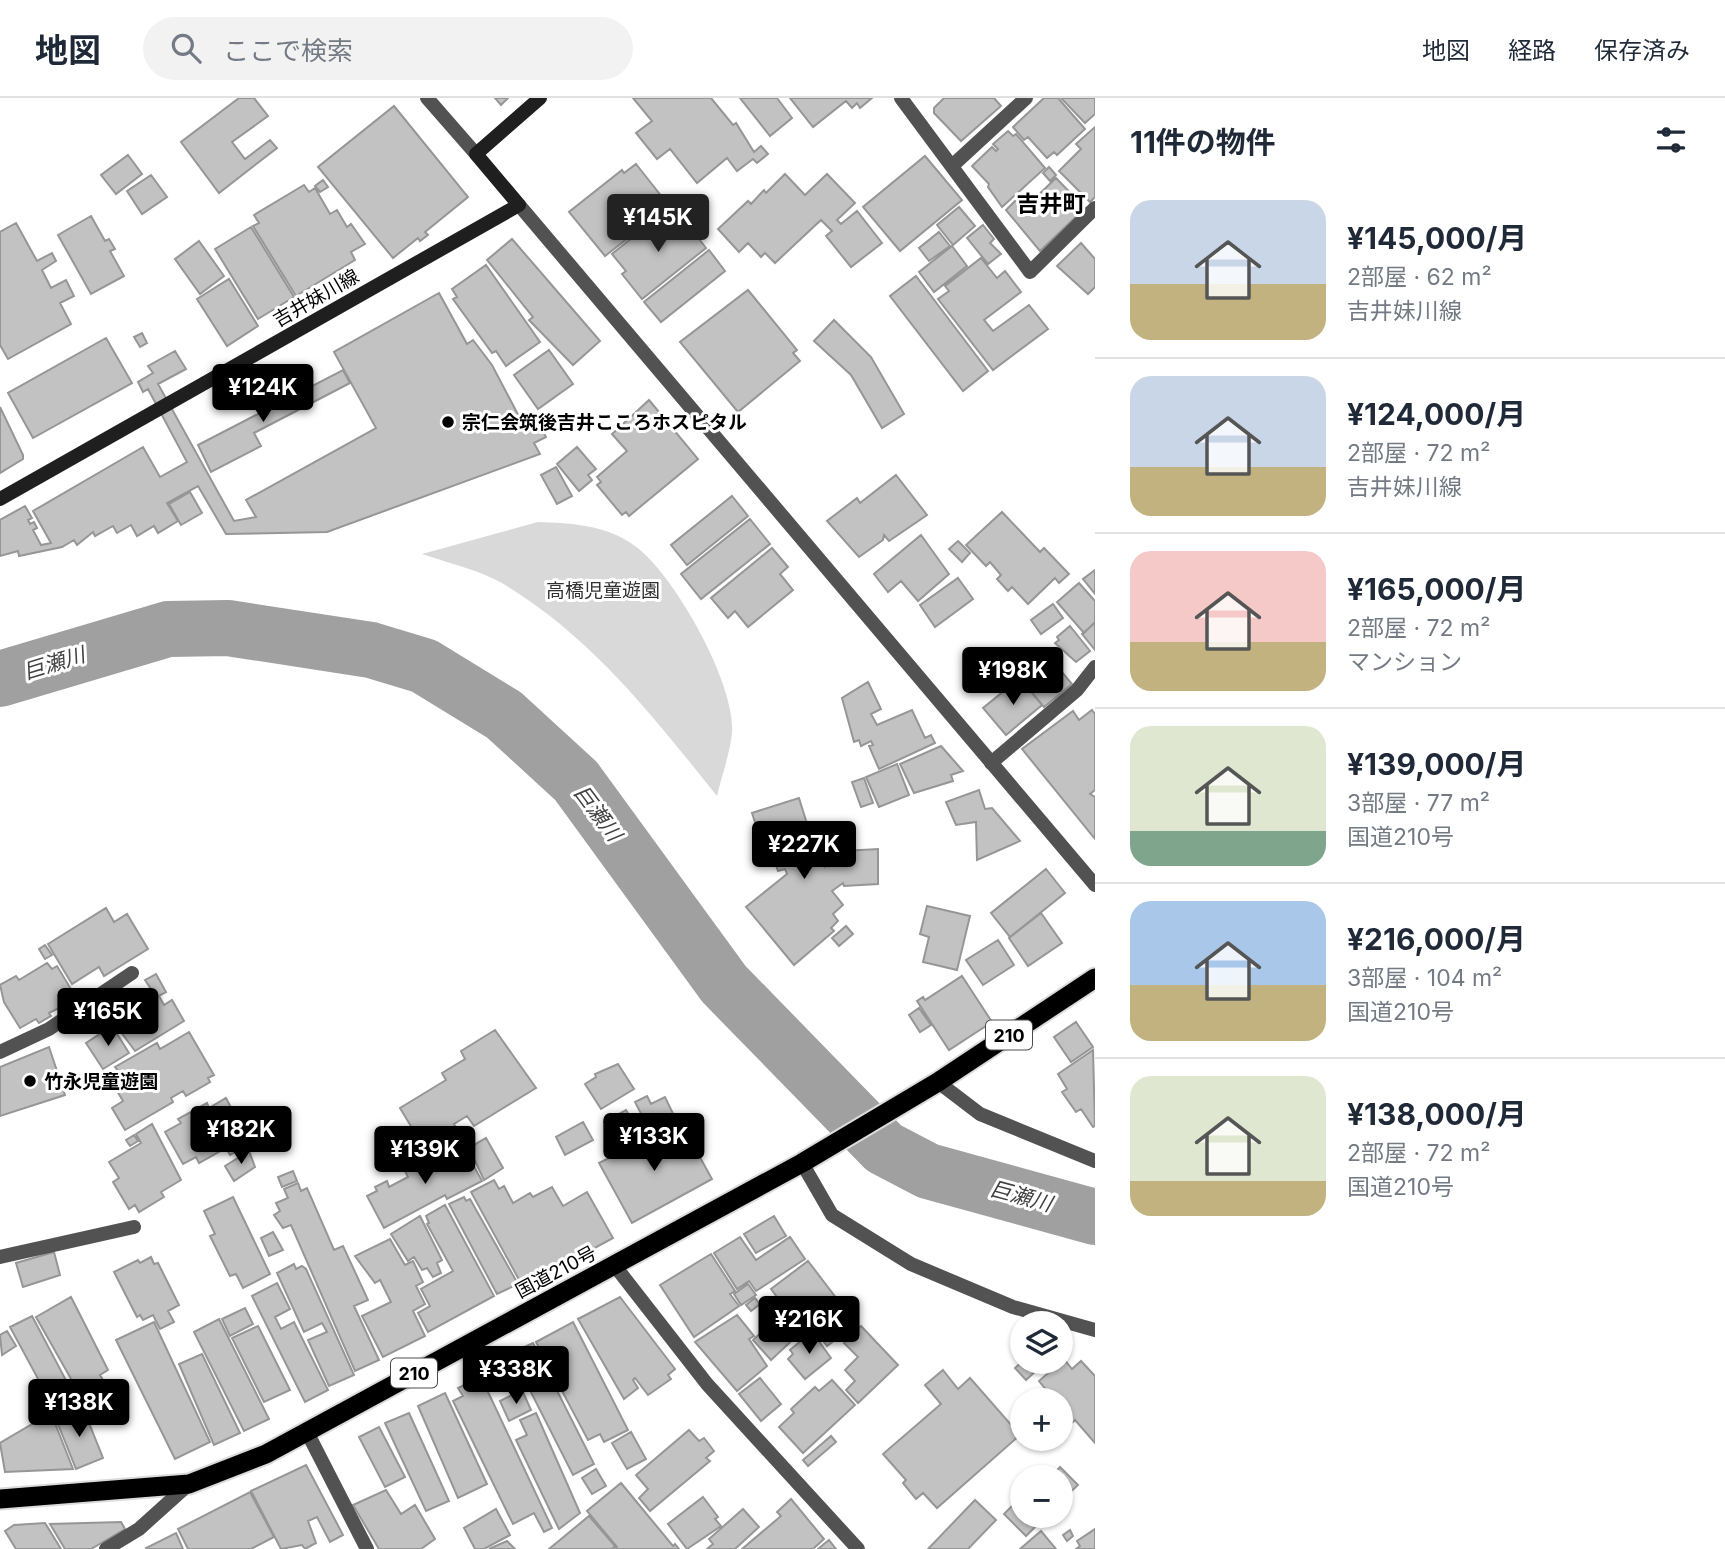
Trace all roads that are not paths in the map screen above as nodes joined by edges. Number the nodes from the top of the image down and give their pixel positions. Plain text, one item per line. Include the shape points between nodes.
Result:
1 (427, 98) edge
2 (540, 98) edge
3 (901, 98) edge
4 (1026, 98) edge
5 (476, 154) junction
6 (952, 166) junction
7 (519, 205) junction
8 (1095, 208) edge
9 (0, 499) edge
10 (1095, 667) edge
11 (991, 763) junction
12 (1095, 885) edge
13 (132, 973) dead end
14 (1095, 978) edge
15 (0, 1052) edge
16 (930, 1086) junction
17 (1095, 1161) edge
18 (802, 1163) junction
19 (134, 1227) dead end
20 (0, 1257) edge
21 (615, 1266) junction
22 (1095, 1330) edge
23 (306, 1430) junction
24 (189, 1484) junction
25 (0, 1499) edge
26 (106, 1549) edge
27 (367, 1549) edge
28 (858, 1549) edge

1 - 5 street
2 - 5 main road
3 - 6 street
4 - 6 street
5 - 7 main road
6 - 8 street via 1030,272
7 - 9 main road, 吉井妹川線
7 - 11 street
10 - 11 street via 1077,690
11 - 12 street
13 - 15 street via 50,1029
14 - 16 highway, 国道210号 / 210
16 - 17 street via 980,1114
16 - 18 highway, 国道210号 / 210
18 - 21 highway, 国道210号 / 210
18 - 22 street via 832,1215 911,1264 1013,1307
19 - 20 street
21 - 23 highway, 国道210号 / 210
21 - 28 street via 707,1384
23 - 24 highway, 国道210号 / 210 via 266,1454
23 - 27 street
24 - 25 highway, 国道210号 / 210
24 - 26 street via 139,1529

